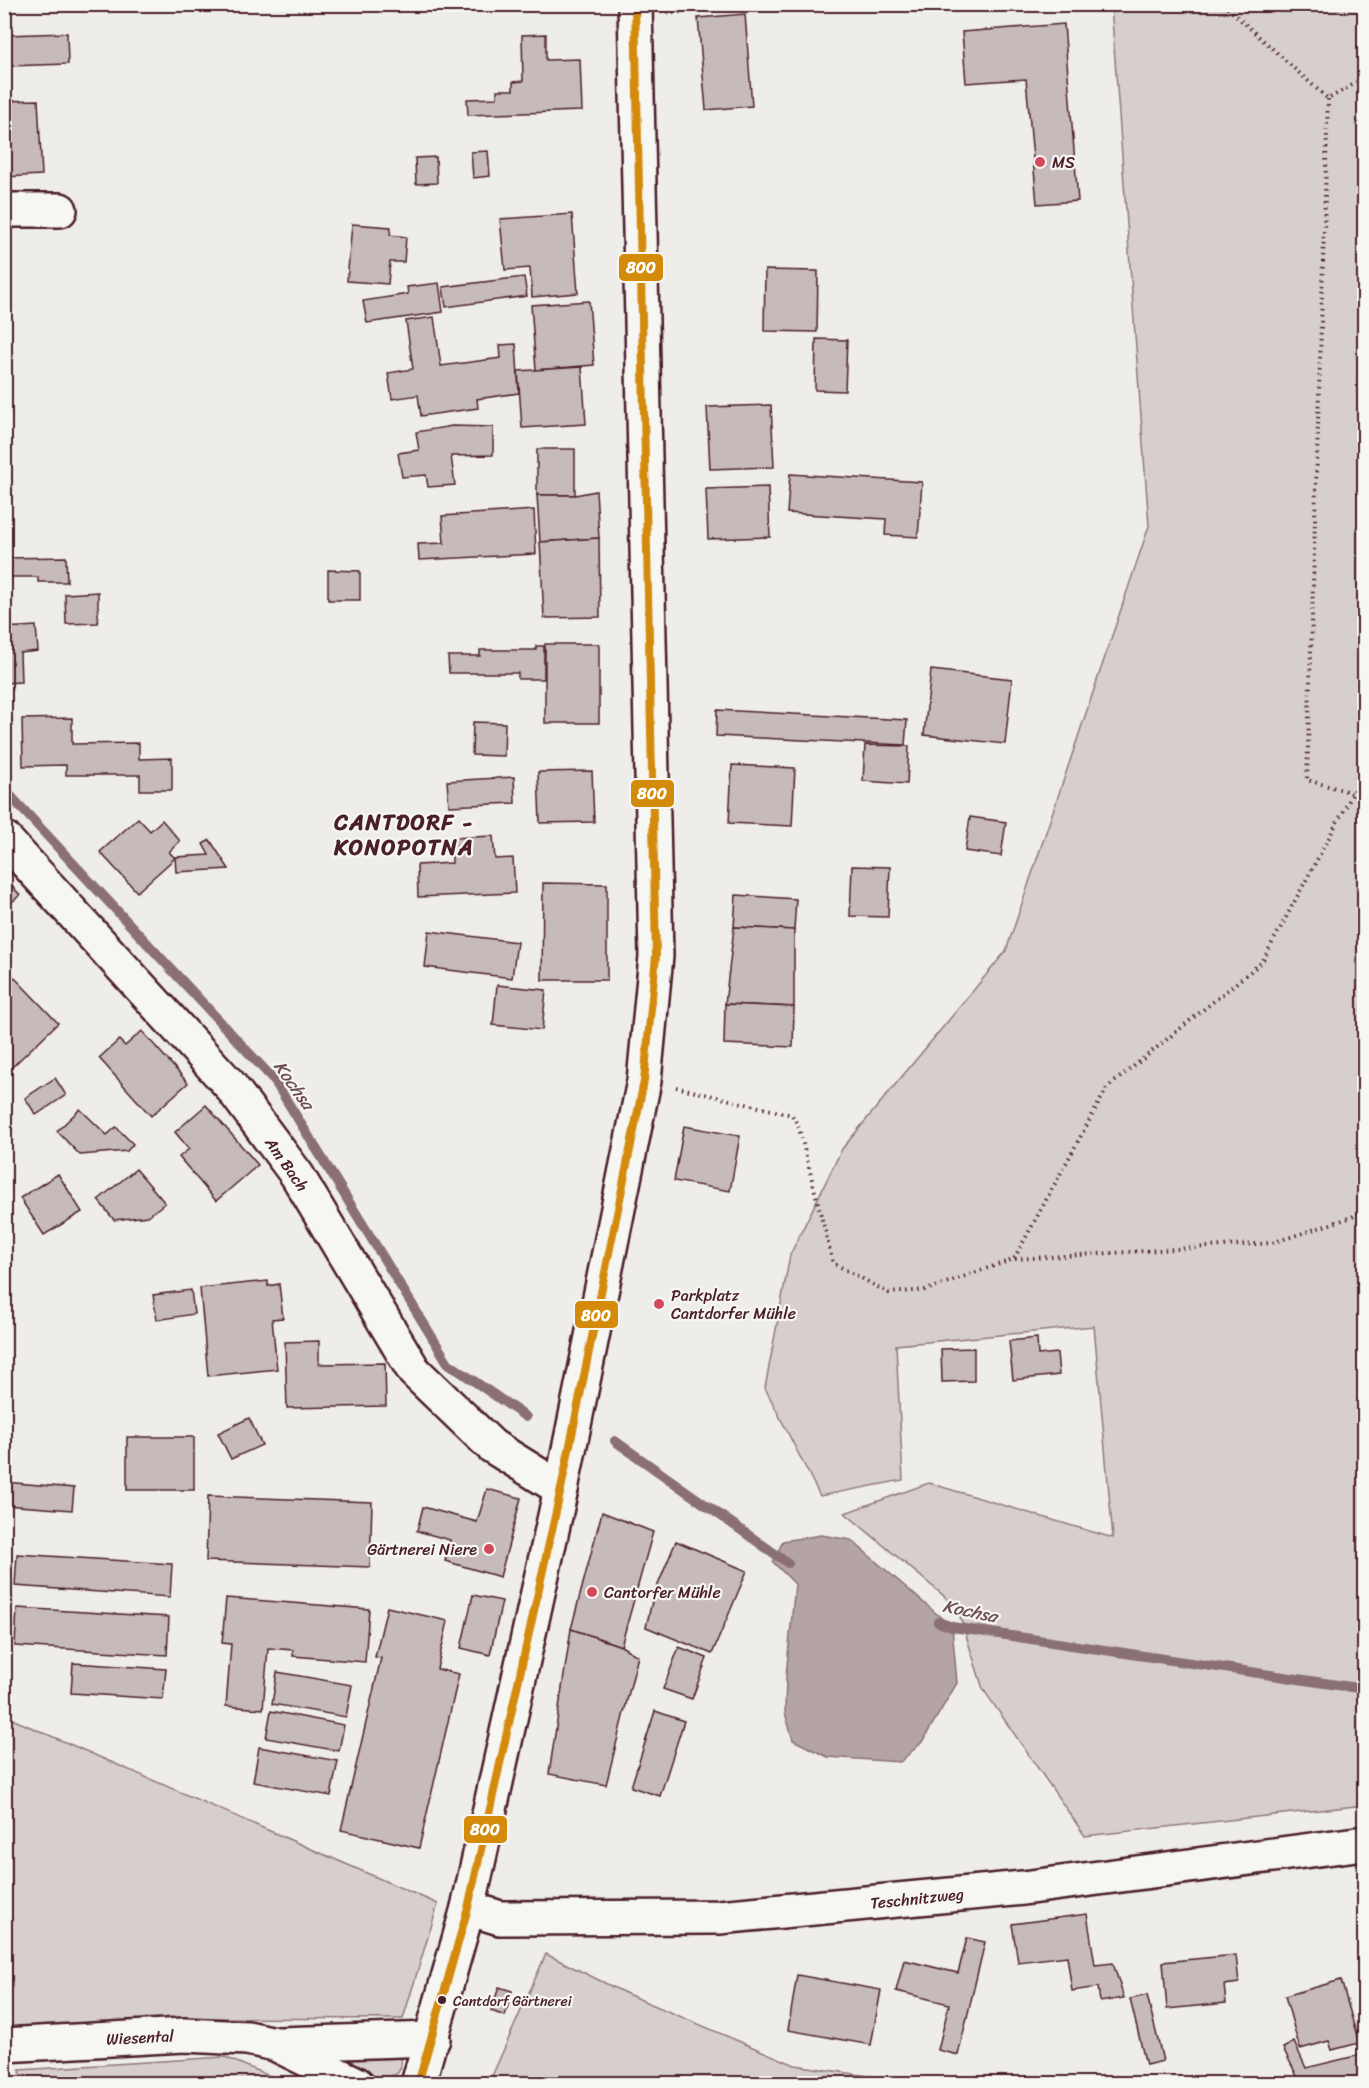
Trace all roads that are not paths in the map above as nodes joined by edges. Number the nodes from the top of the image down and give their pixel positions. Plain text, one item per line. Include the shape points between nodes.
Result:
1 (636, 10) edge
2 (4, 210) edge
3 (60, 210) dead end
4 (4, 838) edge
5 (561, 1489) junction
6 (1365, 1842) edge
7 (468, 1908) junction
8 (433, 2038) junction
9 (275, 2044) junction
10 (4, 2045) edge
11 (357, 2084) edge
12 (418, 2084) edge

1 - 5 street via 656,956 644,1081
2 - 3 street
4 - 5 street, Am Bach via 229,1084 297,1175 414,1371 492,1446
5 - 7 street
6 - 7 street, Teschnitzweg via 1023,1888 719,1917 500,1918
7 - 8 street
8 - 9 street, Wiesental
8 - 12 street
9 - 10 street, Wiesental via 248,2038 184,2035
9 - 11 street, Wiesental

